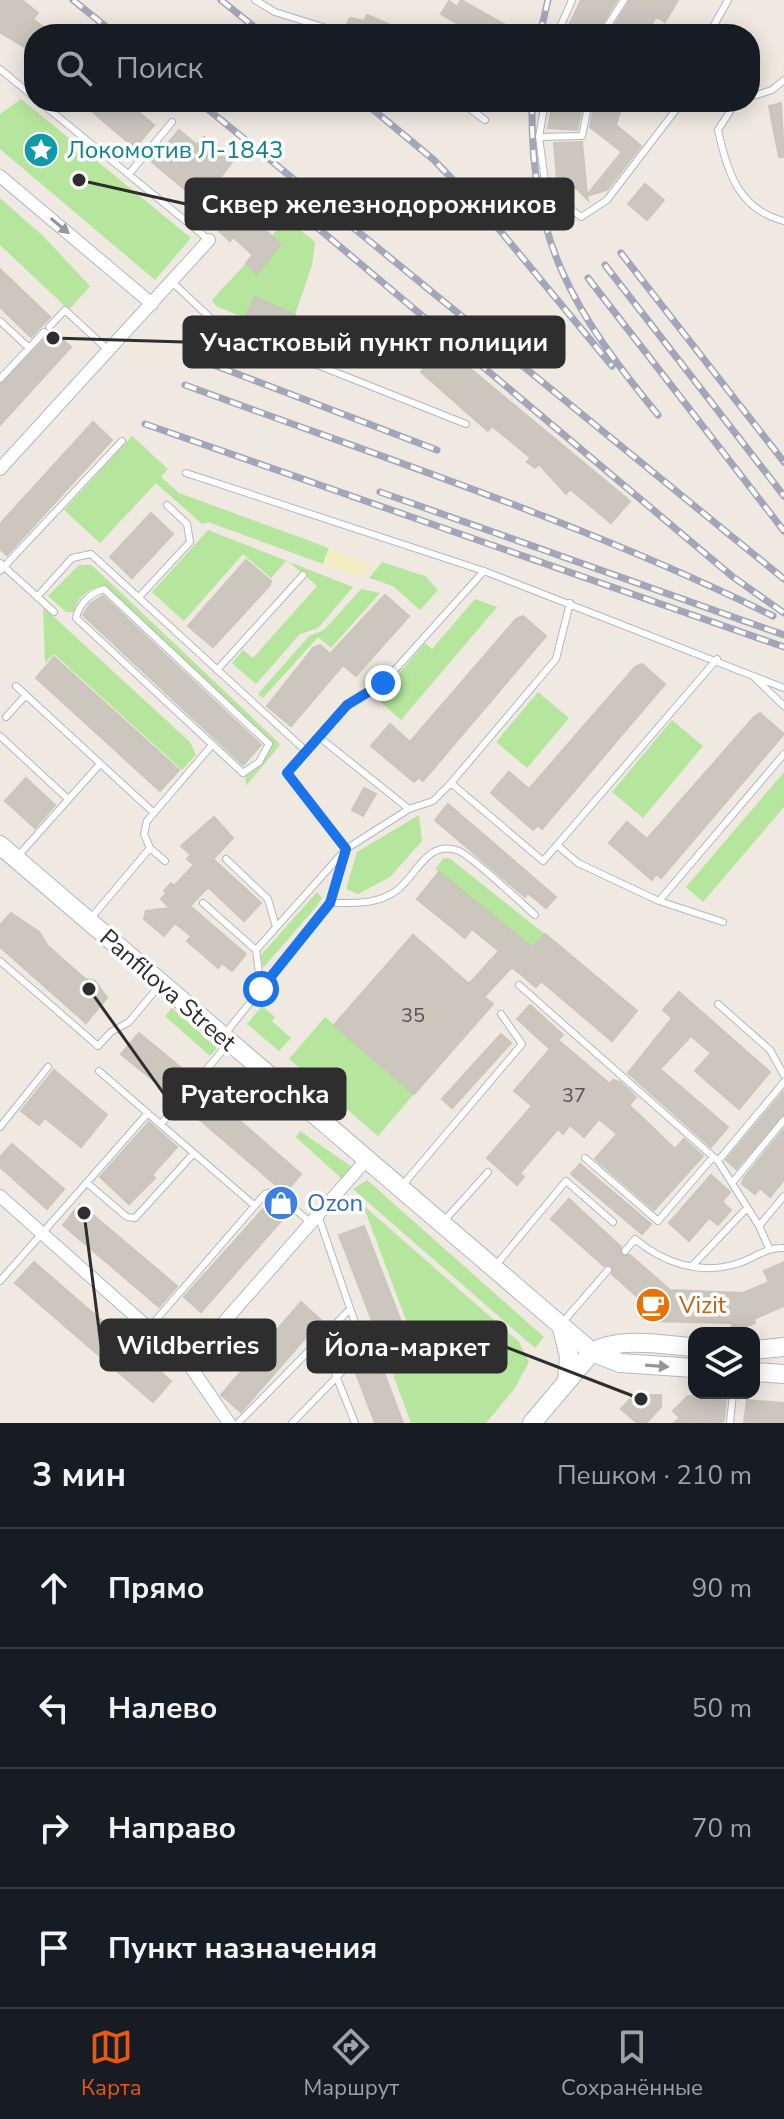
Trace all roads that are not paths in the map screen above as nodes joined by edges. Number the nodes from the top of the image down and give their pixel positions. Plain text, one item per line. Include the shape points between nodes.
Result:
1 (255, 0) edge
2 (572, 0) edge
3 (624, 0) edge
4 (728, 0) edge
5 (313, 24) edge
6 (561, 24) edge
7 (608, 24) edge
8 (715, 24) edge
9 (0, 69) edge
10 (784, 80) edge
11 (24, 89) edge
12 (760, 94) edge
13 (52, 112) edge
14 (474, 112) edge
15 (543, 112) edge
16 (587, 112) edge
17 (674, 112) edge
18 (730, 112) edge
19 (485, 120) dead end
20 (172, 122) dead end
21 (539, 137) junction
22 (129, 174) junction
23 (0, 176) edge
24 (784, 221) edge
25 (209, 240) joint
26 (172, 282) junction
27 (152, 304) junction
28 (0, 321) edge
29 (29, 348) junction
30 (110, 352) junction
31 (0, 379) edge
32 (466, 424) dead end
33 (122, 441) dead end
34 (0, 469) edge
35 (186, 473) dead end
36 (167, 505) dead end
37 (1, 567) edge
38 (484, 571) junction
39 (303, 575) dead end
40 (37, 597) junction
41 (139, 597) junction
42 (570, 603) junction
43 (54, 612) dead end
44 (717, 659) junction
45 (217, 670) junction
46 (751, 674) junction
47 (16, 686) dead end
48 (784, 688) edge
49 (26, 695) junction
50 (784, 706) edge
51 (6, 717) dead end
52 (0, 736) edge
53 (319, 737) junction
54 (212, 745) junction
55 (306, 751) junction
56 (784, 754) edge
57 (100, 764) junction
58 (451, 783) junction
59 (68, 799) junction
60 (409, 809) junction
61 (154, 813) junction
62 (0, 845) edge
63 (557, 845) junction
64 (150, 848) junction
65 (346, 849) junction
66 (16, 859) junction
67 (226, 859) dead end
68 (165, 861) dead end
69 (659, 901) junction
70 (203, 903) dead end
71 (330, 903) junction
72 (535, 915) dead end
73 (88, 921) junction
74 (723, 922) dead end
75 (276, 927) junction
76 (256, 950) junction
77 (0, 961) edge
78 (162, 984) junction
79 (519, 985) dead end
80 (261, 989) junction
81 (718, 1004) dead end
82 (501, 1014) dead end
83 (226, 1039) junction
84 (48, 1067) dead end
85 (99, 1071) dead end
86 (784, 1075) edge
87 (784, 1082) edge
88 (148, 1113) junction
89 (784, 1120) edge
90 (161, 1124) junction
91 (0, 1127) edge
92 (194, 1153) junction
93 (585, 1158) dead end
94 (367, 1159) junction
95 (716, 1159) junction
96 (488, 1172) dead end
97 (87, 1183) junction
98 (732, 1183) junction
99 (400, 1188) junction
100 (0, 1196) edge
101 (784, 1196) edge
102 (255, 1206) junction
103 (747, 1208) junction
104 (314, 1219) junction
105 (613, 1222) dead end
106 (442, 1224) junction
107 (759, 1226) junction
108 (42, 1233) junction
109 (769, 1248) junction
110 (784, 1248) edge
111 (625, 1251) dead end
112 (692, 1266) junction
113 (493, 1268) junction
114 (608, 1270) dead end
115 (0, 1281) edge
116 (350, 1309) junction
117 (561, 1325) junction
118 (149, 1328) junction
119 (321, 1338) junction
120 (622, 1342) junction
121 (688, 1347) edge
122 (784, 1347) edge
123 (760, 1349) edge
124 (592, 1352) junction
125 (188, 1363) junction
126 (620, 1363) junction
127 (688, 1368) edge
128 (760, 1372) edge
129 (784, 1374) edge
130 (337, 1377) junction
131 (567, 1381) junction
132 (732, 1399) edge
133 (229, 1423) edge
134 (238, 1423) edge
135 (292, 1423) edge
136 (355, 1423) edge
137 (532, 1423) edge
138 (730, 1423) edge

1 - 5 lane
2 - 6 lane
3 - 7 lane
4 - 8 lane
9 - 11 lane
10 - 12 lane
13 - 22 lane
14 - 19 lane
15 - 21 lane
16 - 21 lane via 582,136
17 - 21 lane via 607,200 581,217 546,189
18 - 24 lane via 718,130 725,164 740,195 763,216
20 - 22 lane
22 - 25 lane
23 -> 27 street
25 - 26 street
26 - 27 street
26 - 32 lane via 219,326
27 - 30 street
28 - 29 lane
29 - 30 lane via 65,310
29 - 31 lane
30 - 34 street
33 - 37 lane
35 - 38 lane
36 - 41 lane via 187,524 190,542
37 - 40 lane
38 - 42 lane
38 - 53 lane via 383,683 347,705
39 - 45 lane
40 - 41 lane via 72,558 84,553 96,557
40 - 43 lane
41 - 45 lane
42 - 44 lane
42 - 58 lane via 556,659
44 - 46 lane
44 - 63 lane
45 - 55 lane
46 - 48 lane
46 - 50 lane
47 - 49 lane
49 - 51 lane
49 - 57 lane
52 - 59 lane
53 - 55 lane
53 - 60 lane
54 - 54 lane via 243,773 259,762 269,744 104,589 94,592 78,608 76,618
54 - 61 lane
55 - 65 lane via 287,773
56 - 69 lane
57 - 59 lane
57 - 61 lane
58 - 60 lane via 433,801
58 - 63 lane via 543,861
59 - 66 lane
60 - 65 lane
61 - 64 lane via 144,827
62 - 66 main road, Panfilova Street
63 - 69 lane via 578,863
64 - 68 lane
64 - 73 lane
65 - 71 lane
65 - 75 lane
66 - 73 main road, Panfilova Street
67 - 75 lane via 268,899
69 - 74 lane
70 - 76 lane
71 - 72 lane via 371,903 397,890 427,855 459,851
71 - 80 lane
73 - 78 main road, Panfilova Street
75 - 76 lane
76 - 80 lane
77 - 78 lane via 98,1046 129,1022
78 - 83 main road, Panfilova Street
79 - 95 lane
80 - 83 lane
81 - 86 lane via 770,1050
82 - 99 lane via 522,1044
83 - 90 lane
83 - 94 main road, Panfilova Street
84 - 91 lane
85 - 88 lane
87 - 95 lane
88 - 90 lane
88 - 97 lane
89 - 98 lane
90 - 92 lane
92 - 97 lane via 135,1218
92 - 102 lane
93 - 95 lane via 658,1221
94 - 99 main road, Panfilova Street
94 - 104 street
95 - 98 lane
96 - 106 lane
97 - 108 lane
98 - 103 lane
99 - 106 main road, Panfilova Street
100 - 108 street
101 - 107 lane
102 - 104 lane via 274,1191
102 - 118 lane
103 - 107 lane
103 - 112 lane
104 - 116 lane
104 - 125 street
105 - 113 lane via 566,1181
106 - 113 main road, Panfilova Street
107 - 109 lane
108 - 115 lane
108 - 118 street
109 - 110 lane
109 - 112 lane via 734,1265
111 - 112 lane via 635,1239 656,1257
113 - 117 main road, Panfilova Street
114 - 117 lane
116 - 119 lane
116 - 130 lane via 364,1349
117 - 120 main road
117 - 124 main road, Panfilova Street
117 - 131 main road via 569,1356
118 - 125 street
119 - 130 lane
119 - 134 lane
120 - 121 main road
120 - 124 main road
122 - 123 main road
124 - 126 main road, Panfilova Street
124 - 131 main road
125 - 133 street
126 -> 127 main road
126 - 131 main road
128 - 129 main road
130 - 135 lane
130 - 136 lane
131 - 137 main road
132 - 138 lane

